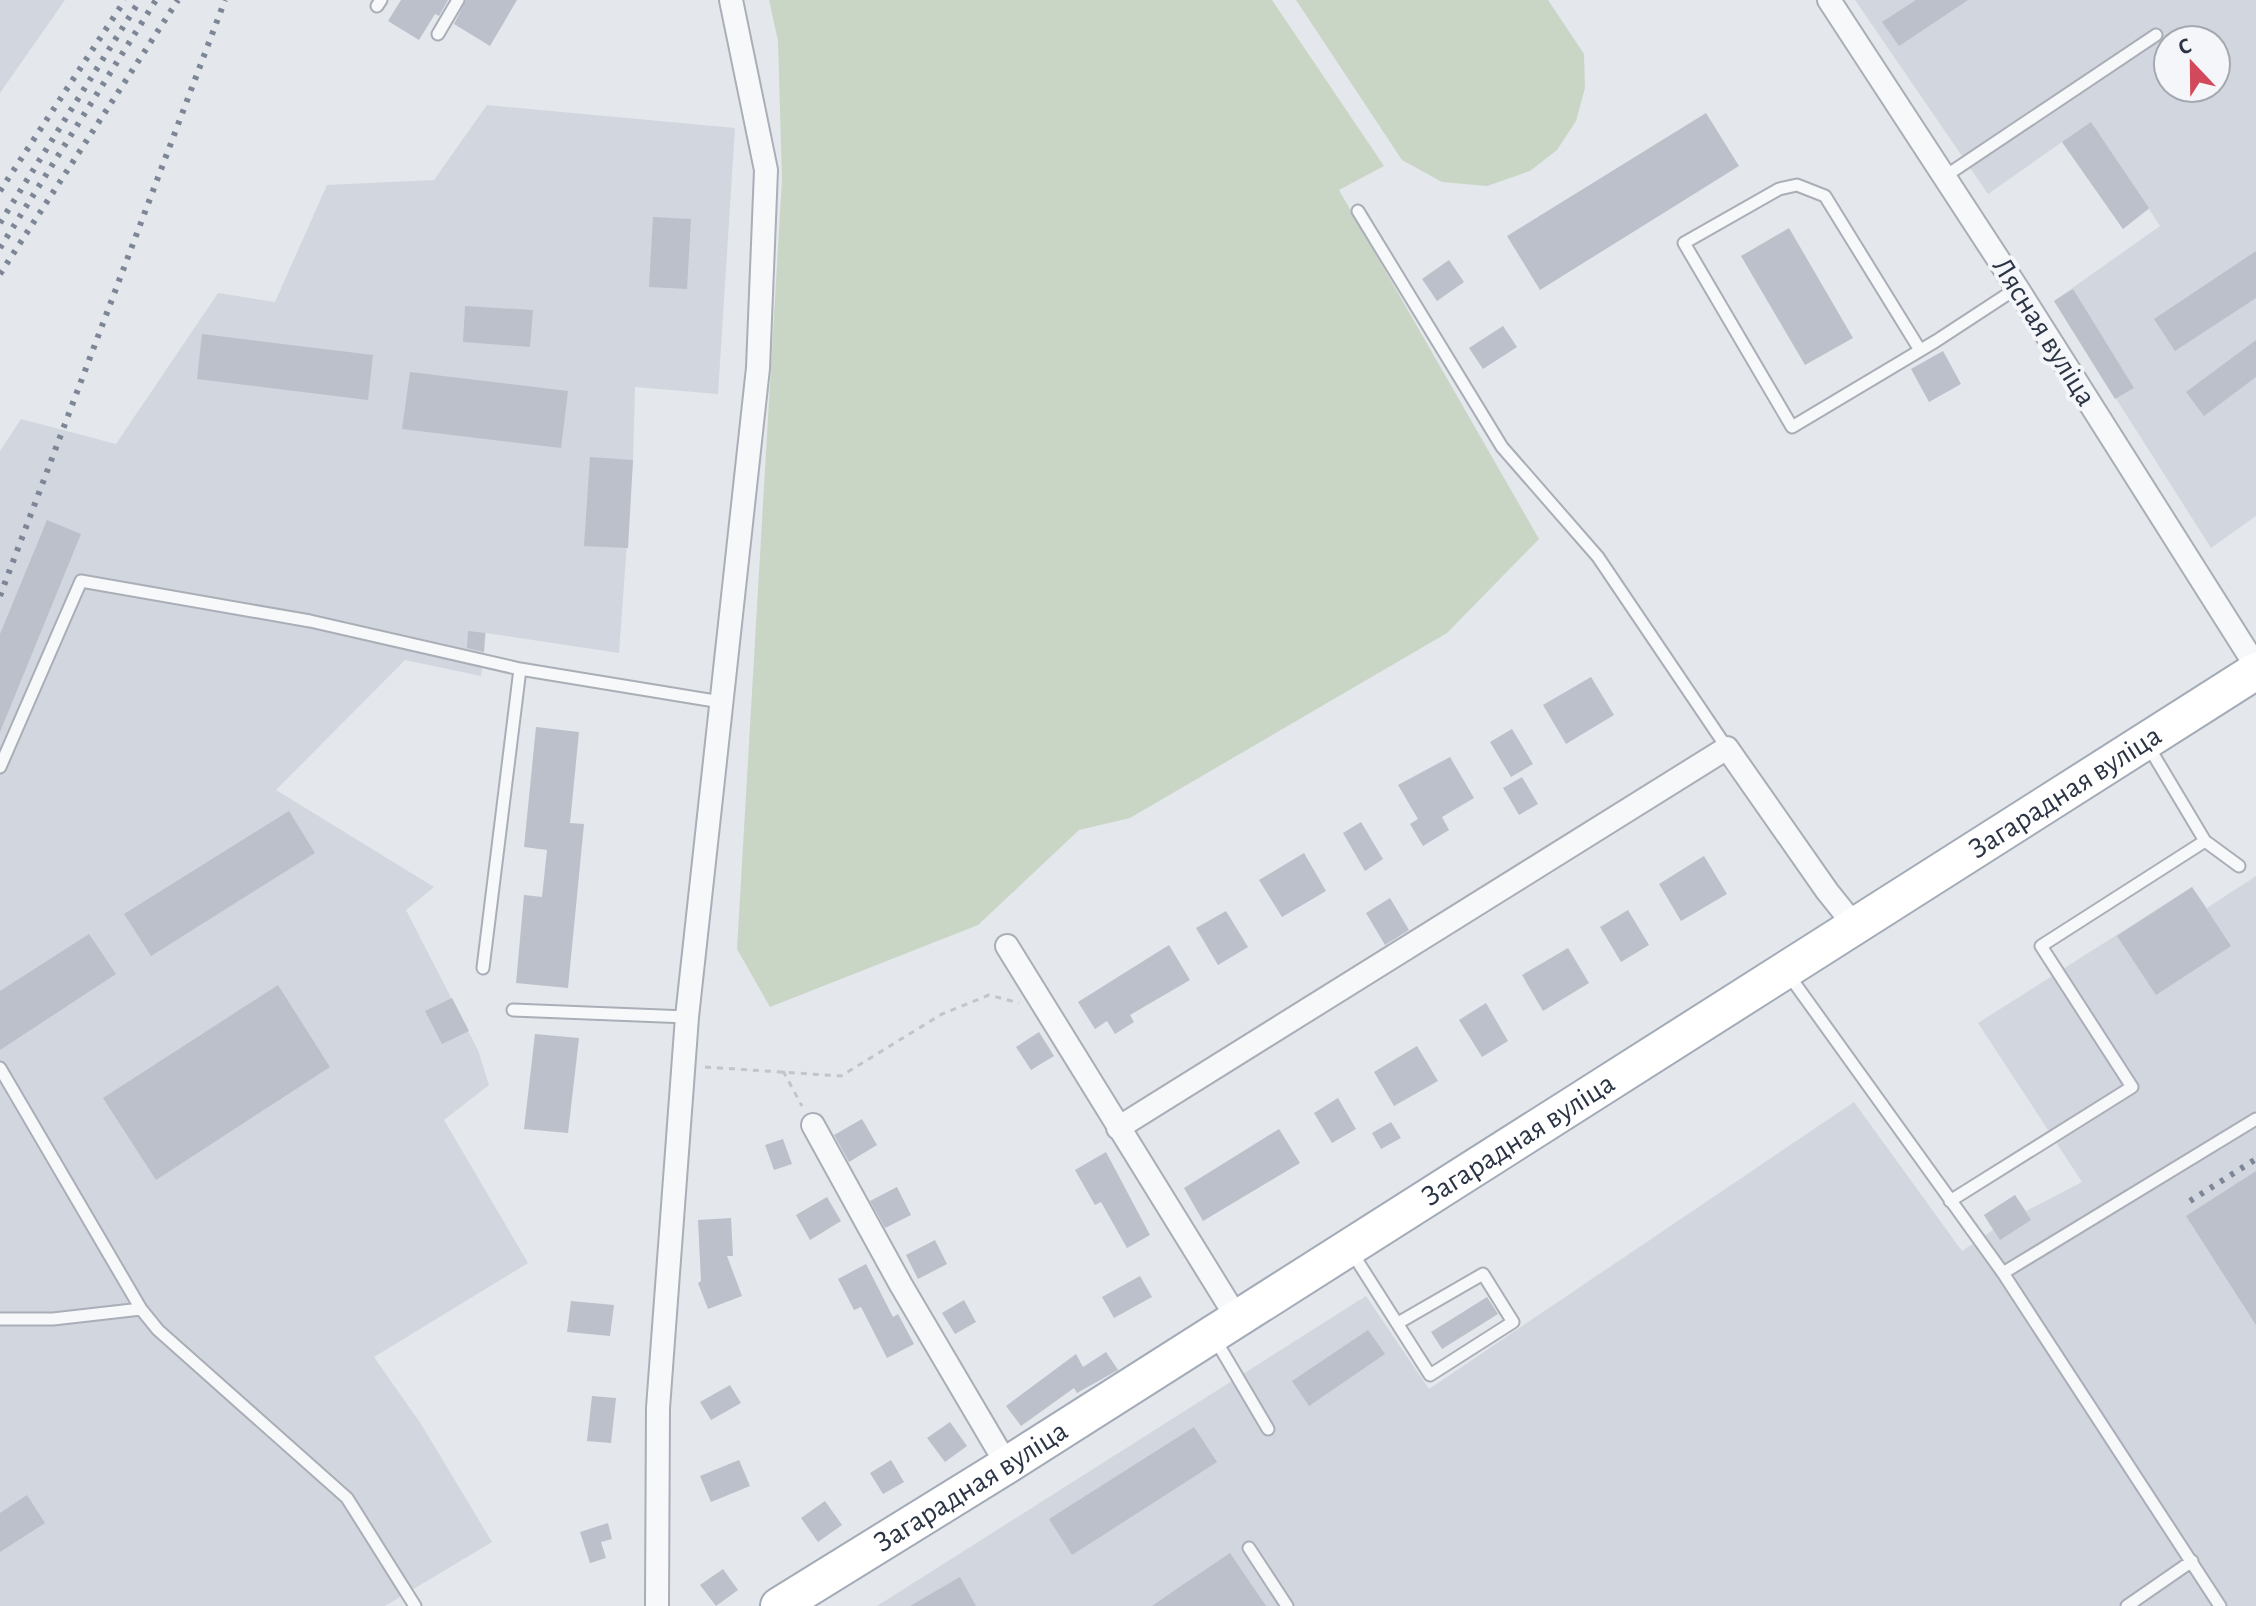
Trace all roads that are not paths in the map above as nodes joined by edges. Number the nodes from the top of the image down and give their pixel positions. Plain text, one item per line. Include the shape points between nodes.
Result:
1 (458, 0) edge
2 (731, 0) edge
3 (1829, 0) edge
4 (438, 34) dead end
5 (2152, 38) edge
6 (1944, 177) junction
7 (1358, 211) dead end
8 (2017, 288) junction
9 (1920, 350) junction
10 (2256, 668) edge
11 (520, 669) junction
12 (721, 702) junction
13 (2144, 740) junction
14 (1727, 748) junction
15 (0, 767) edge
16 (2205, 841) junction
17 (2239, 866) dead end
18 (1855, 926) junction
19 (1007, 946) dead end
20 (483, 968) dead end
21 (1785, 970) junction
22 (513, 1010) dead end
23 (687, 1017) junction
24 (0, 1068) edge
25 (2256, 1119) edge
26 (813, 1125) road end
27 (1118, 1128) junction
28 (1950, 1201) junction
29 (1348, 1247) junction
30 (2003, 1273) junction
31 (141, 1309) junction
32 (0, 1319) edge
33 (1398, 1323) junction
34 (1225, 1326) junction
35 (1268, 1429) dead end
36 (1007, 1465) junction
37 (1249, 1548) dead end
38 (2192, 1561) junction
39 (415, 1606) edge
40 (657, 1606) edge
41 (779, 1606) edge
42 (1287, 1606) edge
43 (2127, 1606) edge
44 (2220, 1606) edge

1 - 4 lane
2 - 12 street via 766,170 758,368
3 - 6 street, Лясная вуліца
5 - 6 lane
6 - 8 street, Лясная вуліца
7 - 14 lane via 1502,447 1598,557
8 - 9 lane
8 - 10 street, Лясная вуліца
9 - 9 lane via 1825,196 1797,185 1779,189 1684,243 1792,427
10 - 13 main road, Загарадная вуліца
11 - 12 lane
11 - 15 lane via 310,621 81,581
11 - 20 lane
12 - 23 street
13 - 16 lane
13 - 18 main road, Загарадная вуліца
14 - 18 street
14 - 27 street
16 - 17 lane
16 - 28 lane via 2041,946 2132,1087
18 - 21 main road, Загарадная вуліца
19 - 27 street
21 - 28 lane
21 - 29 main road, Загарадная вуліца
22 - 23 lane
23 - 40 street via 658,1408
24 - 31 lane
25 - 30 lane
26 - 36 street
27 - 34 street
28 - 30 lane
29 - 33 lane
29 - 34 main road, Загарадная вуліца
30 - 38 lane
31 - 32 lane
31 - 39 lane via 347,1498
33 - 33 lane via 1430,1375 1513,1322 1483,1274
34 - 35 lane
34 - 36 main road, Загарадная вуліца
36 - 41 main road, Загарадная вуліца
37 - 42 lane
38 - 43 lane
38 - 44 lane

